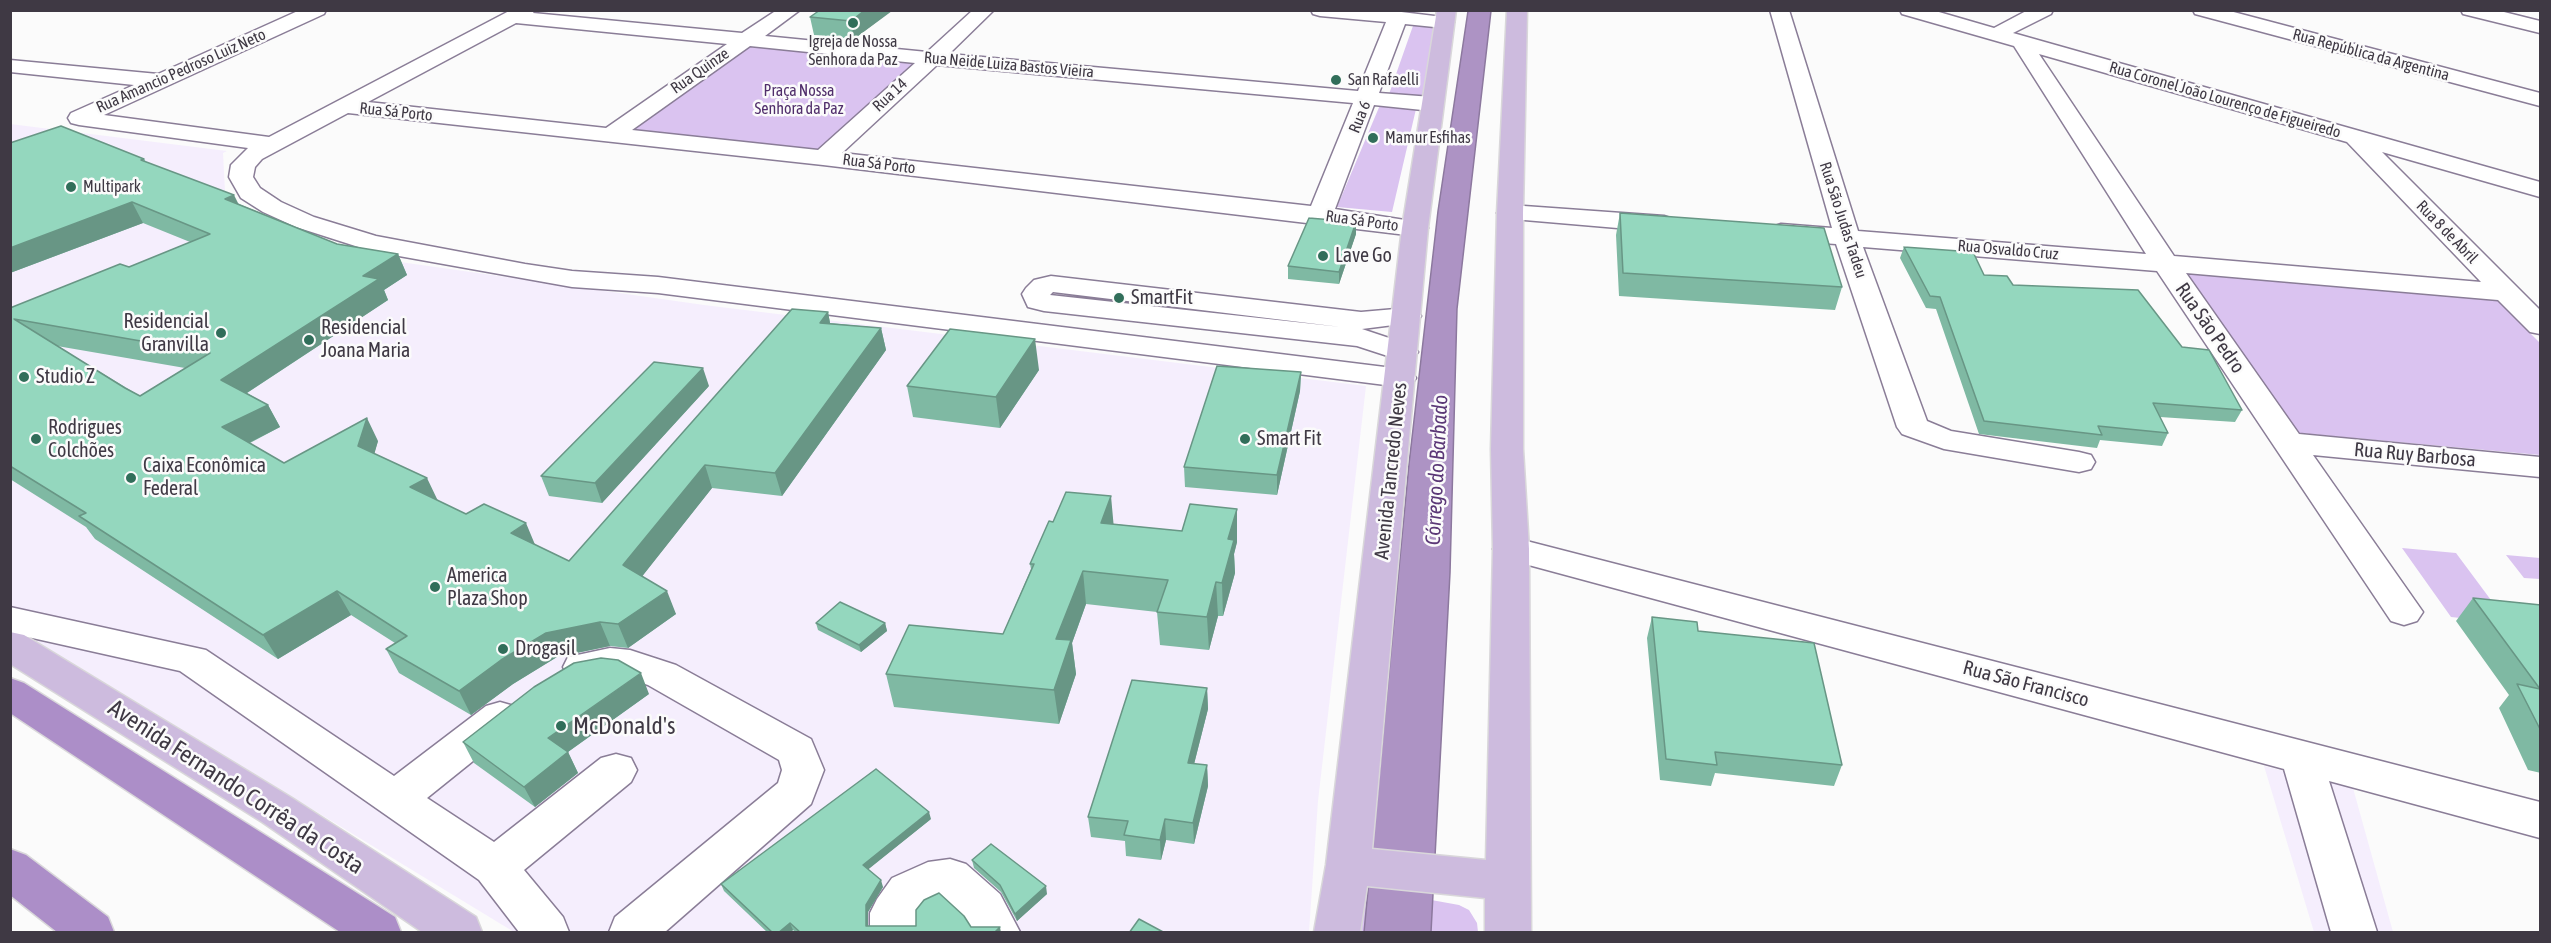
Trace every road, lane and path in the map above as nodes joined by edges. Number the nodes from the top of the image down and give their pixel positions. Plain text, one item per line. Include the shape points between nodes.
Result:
1 (317, 10) edge
2 (791, 10) edge
3 (986, 10) edge
4 (1320, 10) edge
5 (1517, 10) edge
6 (1779, 10) edge
7 (1909, 10) edge
8 (2044, 10) edge
9 (2202, 10) edge
10 (2470, 10) edge
11 (521, 14) edge
12 (1446, 16) edge
13 (1397, 18) junction
14 (2541, 27) edge
15 (2009, 37) junction
16 (744, 41) junction
17 (930, 58) junction
18 (10, 66) edge
19 (161, 81) junction
20 (1368, 98) junction
21 (2541, 100) edge
22 (1432, 104) junction
23 (343, 106) junction
24 (611, 135) junction
25 (2354, 137) junction
26 (271, 144) junction
27 (823, 158) junction
28 (2541, 190) edge
29 (1510, 213) junction
30 (1320, 215) junction
31 (1684, 225) edge
32 (1415, 228) junction
33 (1754, 230) edge
34 (1847, 237) junction
35 (2165, 262) junction
36 (2507, 292) junction
37 (803, 304) junction
38 (1407, 316) junction
39 (2541, 326) edge
40 (779, 331) edge
41 (1402, 365) junction
42 (2290, 443) junction
43 (2079, 462) dead end
44 (2541, 467) edge
45 (1511, 549) junction
46 (2404, 612) dead end
47 (10, 620) edge
48 (10, 645) edge
49 (10, 693) edge
50 (2301, 757) junction
51 (616, 770) dead end
52 (395, 799) junction
53 (2541, 820) edge
54 (1363, 866) junction
55 (495, 867) junction
56 (10, 868) edge
57 (1493, 879) junction
58 (91, 933) edge
59 (378, 933) edge
60 (459, 933) edge
61 (546, 933) edge
62 (632, 933) edge
63 (893, 933) edge
64 (997, 933) edge
65 (1337, 933) edge
66 (1508, 933) edge
67 (2354, 933) edge

1 - 19 street, Rua Amancio Pedroso Luiz Neto
2 - 16 street, Rua Quinze
3 - 17 street, Rua 14
4 - 13 street
5 - 29 main road
6 - 34 street, Rua São Judas Tadeu
7 - 15 street, Rua Coronel João Lourenço de Figueiredo
8 - 15 street
9 - 21 street, Rua República da Argentina
10 - 14 street
11 - 16 street, Rua Neide Luiza Bastos Vieira
11 - 23 street
12 - 13 street
12 - 22 main road, Avenida Tancredo Neves
13 - 20 street, Rua 6
15 - 25 street, Rua Coronel João Lourenço de Figueiredo
15 - 35 street, Rua São Pedro
16 - 17 street, Rua Neide Luiza Bastos Vieira
16 - 24 street, Rua Quinze
17 - 20 street, Rua Neide Luiza Bastos Vieira
17 - 27 street, Rua 14
18 - 19 street
19 - 26 street, Rua Amancio Pedroso Luiz Neto via 79,118
20 - 22 street, Rua Neide Luiza Bastos Vieira
20 - 30 street, Rua 6
22 - 32 main road, Avenida Tancredo Neves
23 - 24 street, Rua Sá Porto
23 - 26 street
24 - 27 street, Rua Sá Porto
25 - 28 street, Rua Coronel João Lourenço de Figueiredo
25 - 36 street, Rua 8 de Abril
26 - 37 street via 243,165 241,177 250,193 305,222 371,243 572,279 658,285
27 - 30 street, Rua Sá Porto
29 - 31 street
29 - 45 main road via 1507,449
30 - 32 street, Rua Sá Porto
32 - 38 main road, Avenida Tancredo Neves
33 - 34 street, Rua Osvaldo Cruz
34 - 35 street, Rua Osvaldo Cruz
34 - 43 street, Rua São Judas Tadeu via 1913,427 1944,439
35 - 36 street, Rua Osvaldo Cruz
35 - 42 street, Rua São Pedro
36 - 39 street, Rua 8 de Abril
37 - 40 street
37 - 41 street
38 - 41 main road, Avenida Tancredo Neves
38 - 41 street via 1361,321 1051,284 1040,289 1036,298 1044,303 1361,338
41 - 54 main road, Avenida Tancredo Neves
42 - 44 street, Rua Ruy Barbosa
42 - 46 street, Rua São Pedro
45 - 50 street, Rua São Francisco
45 - 57 main road
47 - 52 street via 192,660
48 - 60 main road, Avenida Fernando Corrêa da Costa via 277,810
49 - 59 highway
50 - 53 street, Rua São Francisco
50 - 67 street
51 - 55 street
52 - 55 street
52 - 62 street via 537,690 572,669 610,662 662,675 796,750 803,770 796,792
54 - 57 main road
54 - 65 main road, Avenida Tancredo Neves
55 - 61 street
56 - 58 highway
57 - 66 main road
63 - 64 street via 893,913 908,892 928,881 950,878 984,908

